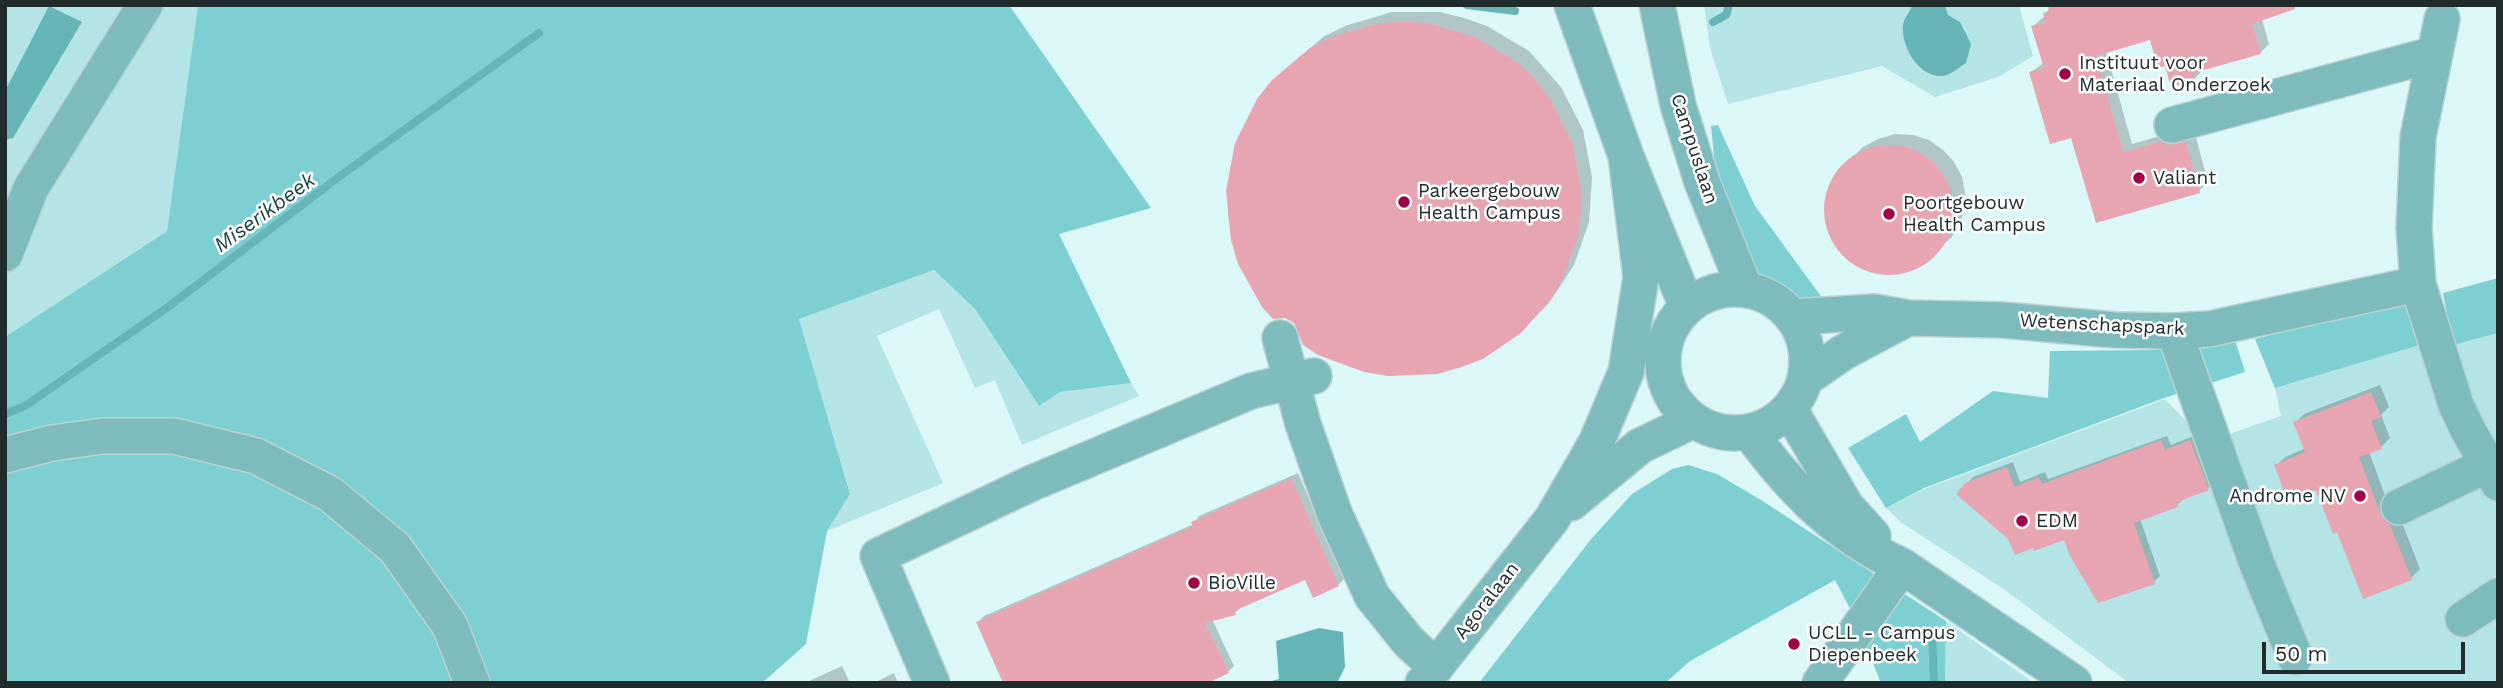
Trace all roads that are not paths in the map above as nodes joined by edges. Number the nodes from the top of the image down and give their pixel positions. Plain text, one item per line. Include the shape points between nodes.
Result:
1 (145, 5) edge
2 (1572, 5) edge
3 (1657, 5) edge
4 (2442, 19) dead end
5 (2435, 54) junction
6 (2172, 125) dead end
7 (1626, 156) junction
8 (5, 254) edge
9 (2418, 284) junction
10 (1745, 289) junction
11 (1687, 307) junction
12 (1792, 317) junction
13 (1908, 318) junction
14 (2174, 331) junction
15 (1280, 338) dead end
16 (1663, 374) junction
17 (1806, 378) junction
18 (1303, 379) junction
19 (1790, 410) junction
20 (1692, 421) junction
21 (1751, 433) junction
22 (1596, 443) junction
23 (5, 455) edge
24 (2493, 474) edge
25 (2399, 507) dead end
26 (1552, 519) junction
27 (1902, 566) junction
28 (2498, 596) edge
29 (2463, 619) dead end
30 (2295, 657) dead end
31 (1429, 675) edge
32 (472, 683) edge
33 (932, 683) edge
34 (1819, 683) edge
35 (2074, 683) edge

1 - 8 street via 31,188
2 - 7 street
3 - 10 street, Campuslaan via 1678,105 1702,182
4 - 5 street
5 - 6 street
5 - 9 street via 2418,137 2414,228
7 - 11 street
7 - 22 street, Agoralaan via 1642,277 1626,372
9 - 14 street, Wetenschapspark via 2209,329
9 - 24 street via 2456,405
10 - 11 street via 1704,295
10 - 12 street via 1763,294
11 - 16 street via 1666,337
12 - 13 street, Wetenschapspark via 1875,312
12 - 17 street via 1803,336
13 - 14 street, Wetenschapspark
13 - 17 street, Wetenschapspark
14 - 30 street
15 - 18 street
16 - 20 street via 1673,400
16 - 22 street, Agoralaan via 1643,386
17 - 19 street
18 - 31 street via 1303,424 1335,515 1372,596
18 - 33 street via 1251,391 1032,483 878,556
19 - 21 street
19 - 27 street via 1846,506
20 - 21 street via 1720,431
20 - 26 street, Agoralaan via 1640,446
21 - 27 street via 1780,474 1818,513
22 - 26 street, Agoralaan
23 - 32 street via 103,436 174,436 256,456 330,494 395,548 450,626
24 - 25 street
26 - 31 street, Agoralaan
27 - 34 street
27 - 35 street
28 - 29 street

